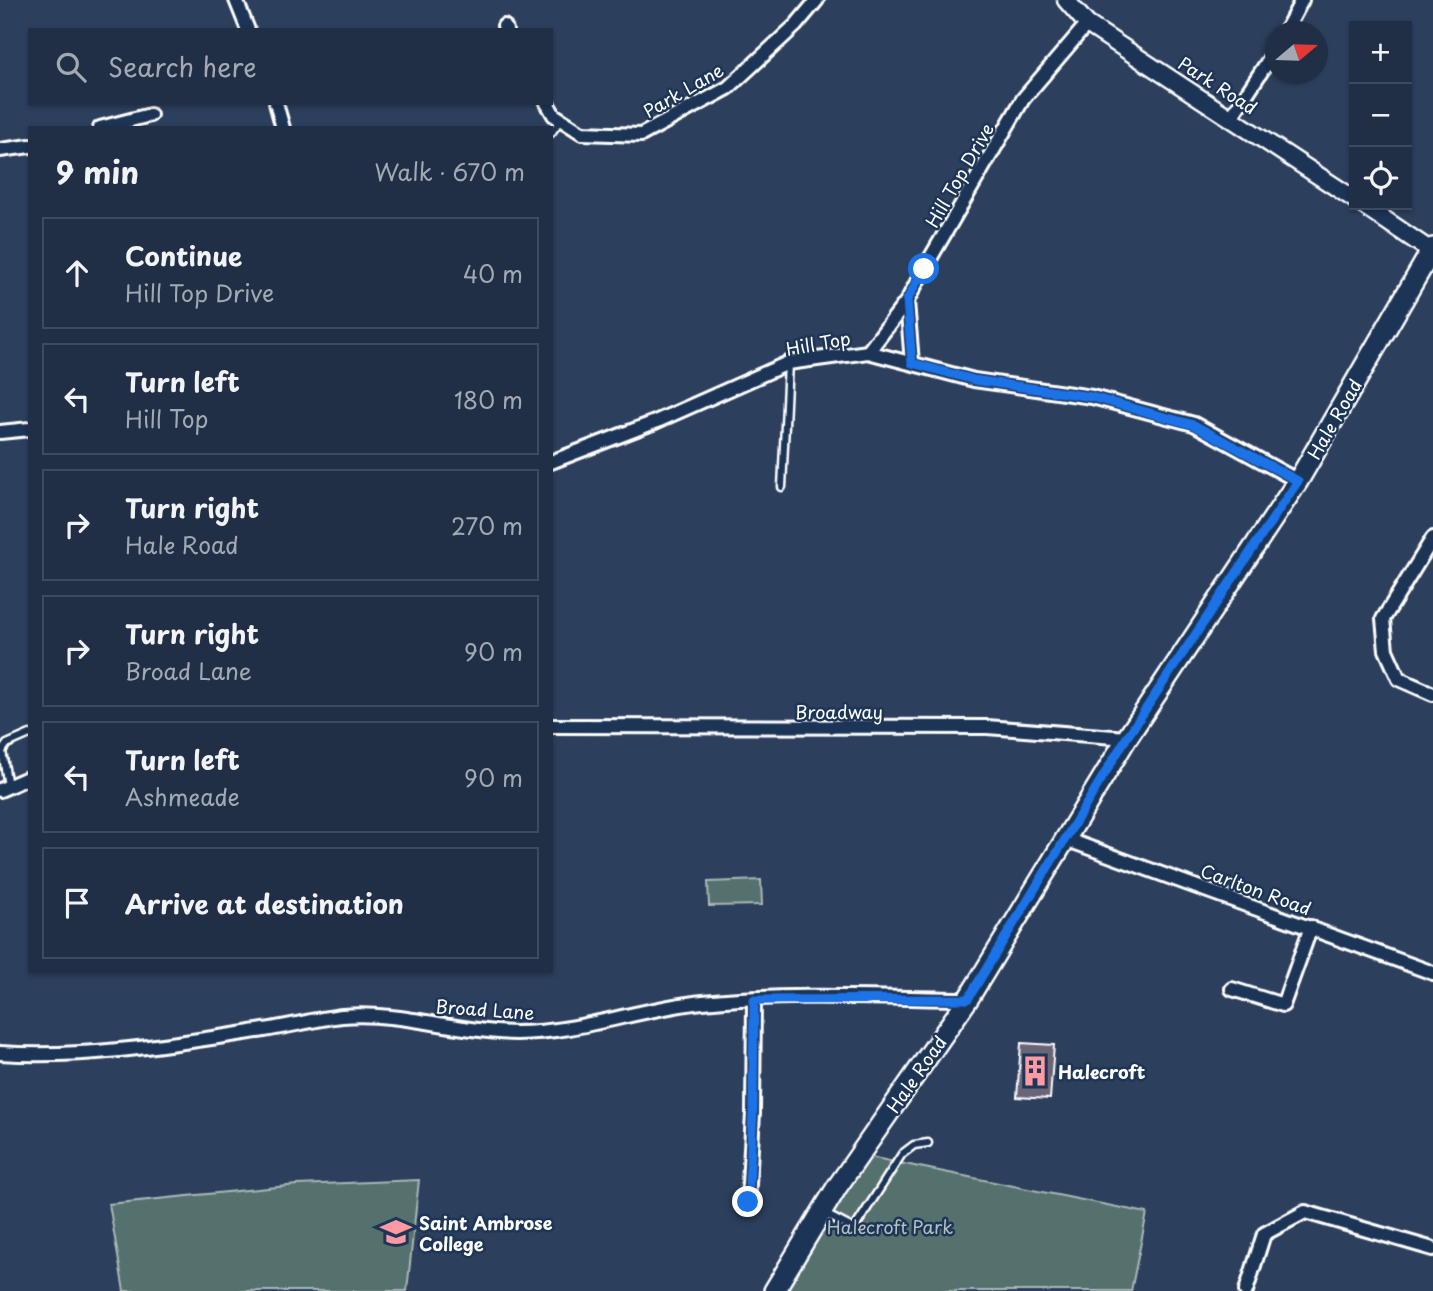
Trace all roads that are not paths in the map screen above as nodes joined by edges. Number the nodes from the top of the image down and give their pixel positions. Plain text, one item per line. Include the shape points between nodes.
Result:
1 (236, 0) edge
2 (817, 0) edge
3 (1066, 0) edge
4 (1302, 0) edge
5 (1291, 21) edge
6 (1087, 24) junction
7 (247, 28) edge
8 (1265, 66) edge
9 (277, 105) edge
10 (549, 105) edge
11 (150, 115) dead end
12 (1232, 116) junction
13 (561, 119) junction
14 (108, 126) edge
15 (282, 126) edge
16 (553, 130) edge
17 (28, 146) edge
18 (0, 150) edge
19 (1349, 196) edge
20 (1371, 210) edge
21 (1433, 250) edge
22 (907, 300) junction
23 (868, 352) junction
24 (788, 363) junction
25 (912, 363) junction
26 (28, 429) edge
27 (0, 432) edge
28 (553, 461) edge
29 (1298, 481) junction
30 (782, 487) dead end
31 (1433, 538) edge
32 (1433, 694) edge
33 (553, 726) edge
34 (28, 735) edge
35 (1127, 737) junction
36 (28, 778) edge
37 (4, 788) edge
38 (1068, 840) junction
39 (1311, 927) junction
40 (1433, 973) edge
41 (1231, 989) dead end
42 (968, 999) junction
43 (754, 1000) junction
44 (0, 1054) edge
45 (928, 1143) dead end
46 (748, 1202) dead end
47 (824, 1213) junction
48 (1433, 1249) edge
49 (774, 1291) edge
50 (1246, 1291) edge

1 - 7 street
2 - 13 street, Park Lane via 728,88 641,135 582,133
3 - 6 main road, Park Road
4 - 5 street
6 - 12 main road, Park Road
6 - 22 street, Hill Top Drive via 1023,99
8 - 12 street
9 - 15 street
10 - 13 street, Park Lane
11 - 14 street
12 - 19 main road, Park Road
13 - 16 lane
17 - 18 street
20 - 21 main road
21 - 29 main road, Hale Road
22 - 23 street, Hill Top Drive
22 - 25 street
23 - 24 street, Hill Top
23 - 25 street, Hill Top
24 - 28 street, Hill Top
24 - 30 lane
25 - 29 street, Hill Top via 974,380 1092,397 1194,425
26 - 27 street
29 - 35 main road, Hale Road
31 - 32 street via 1383,619 1386,650 1399,679
33 - 35 street, Broadway via 987,727
34 - 37 lane via 2,751
35 - 38 main road, Hale Road
36 - 37 street
38 - 39 street, Carlton Road
38 - 42 main road, Hale Road
39 - 40 street, Carlton Road
39 - 41 street via 1283,1005
42 - 43 street, Broad Lane
42 - 47 main road, Hale Road via 837,1187
43 - 44 street, Broad Lane via 663,1007 571,1030 464,1029 391,1016 342,1016 197,1040
43 - 46 street
45 - 47 lane via 914,1145 902,1154 854,1229
47 - 49 main road, Hale Road
48 - 50 street via 1305,1212 1264,1234

